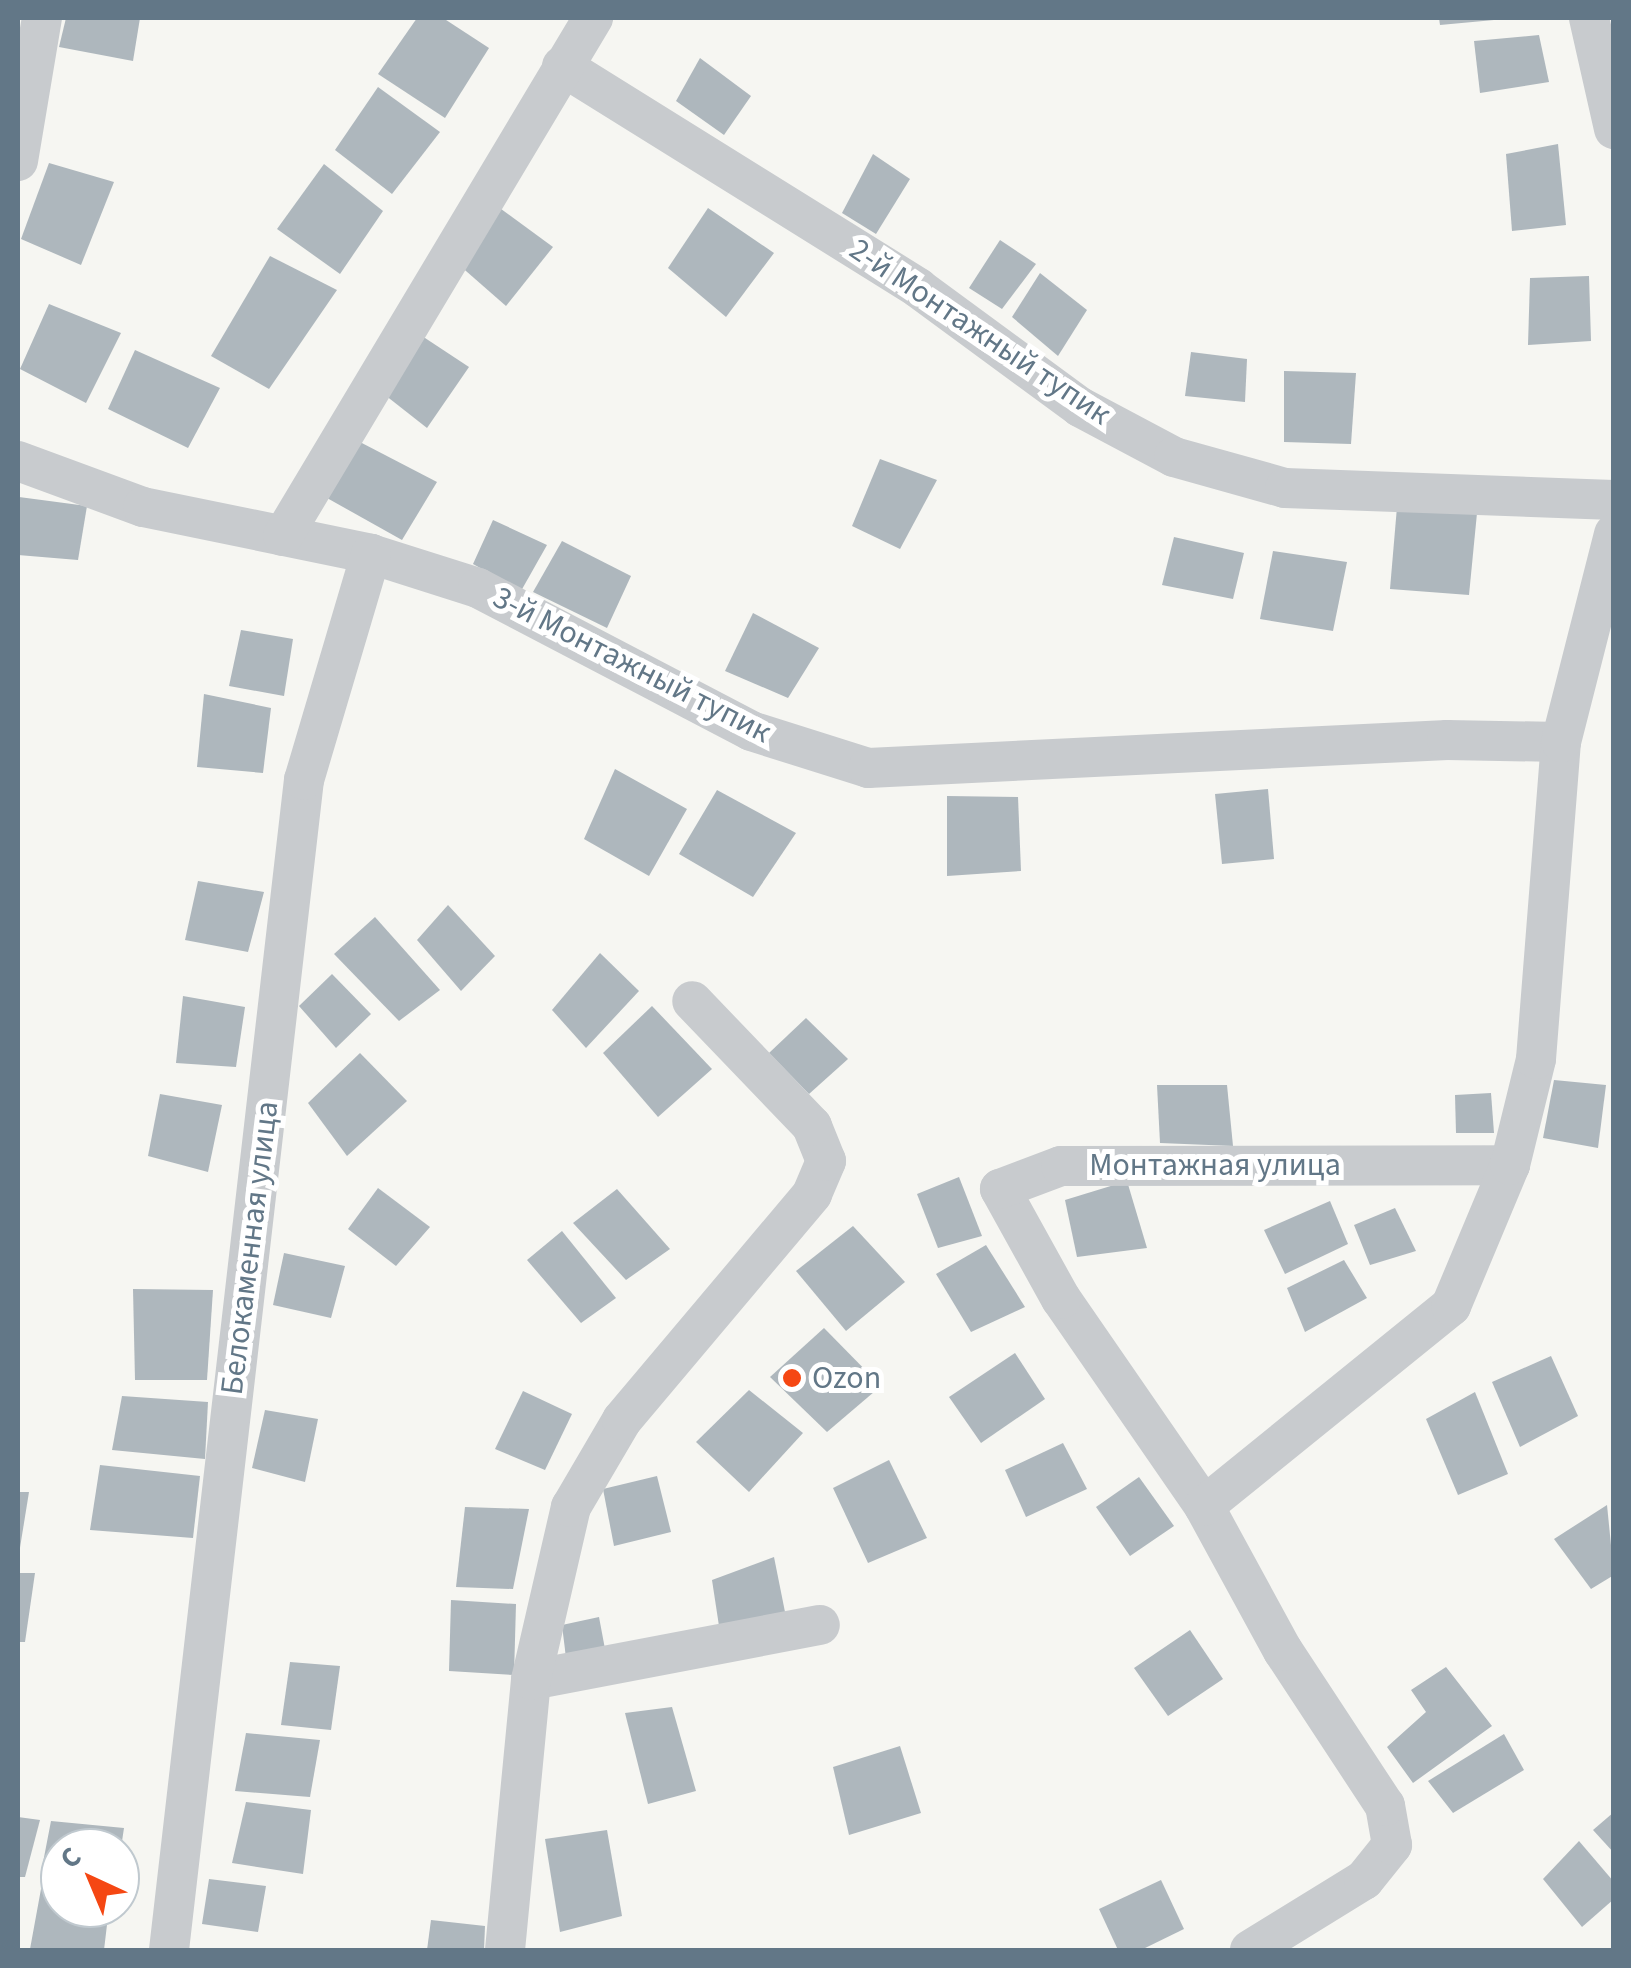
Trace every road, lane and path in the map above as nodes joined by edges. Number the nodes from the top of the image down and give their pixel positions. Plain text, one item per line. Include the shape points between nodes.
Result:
1 (42, 18) edge
2 (592, 18) edge
3 (1589, 18) edge
4 (562, 66) junction
5 (1614, 129) edge
6 (18, 161) edge
7 (18, 461) edge
8 (1614, 500) edge
9 (1614, 534) edge
10 (283, 536) junction
11 (370, 554) junction
12 (1561, 742) junction
13 (692, 1001) dead end
14 (1510, 1165) junction
15 (1204, 1506) junction
16 (820, 1625) dead end
17 (532, 1680) junction
18 (169, 1950) edge
19 (505, 1950) edge
20 (1250, 1950) edge

1 - 6 street
2 - 4 street
3 - 5 street
4 - 8 street, 2-й Монтажный тупик via 918,288 1080,407 1174,457 1285,488
4 - 10 street
7 - 10 street, 3-й Монтажный тупик via 142,507
9 - 12 street
10 - 11 street, 3-й Монтажный тупик
11 - 12 street, 3-й Монтажный тупик via 478,588 751,730 868,768 1446,740
11 - 18 street, Белокаменная улица via 304,780
12 - 14 street via 1536,1059
13 - 17 street via 812,1126 826,1161 812,1194 622,1420 570,1507
14 - 15 street via 1450,1306
14 - 15 street, Монтажная улица via 1060,1166 1000,1189 1061,1298
15 - 20 street, Монтажная улица via 1283,1651 1385,1806 1392,1845 1364,1880
16 - 17 street
17 - 19 street

